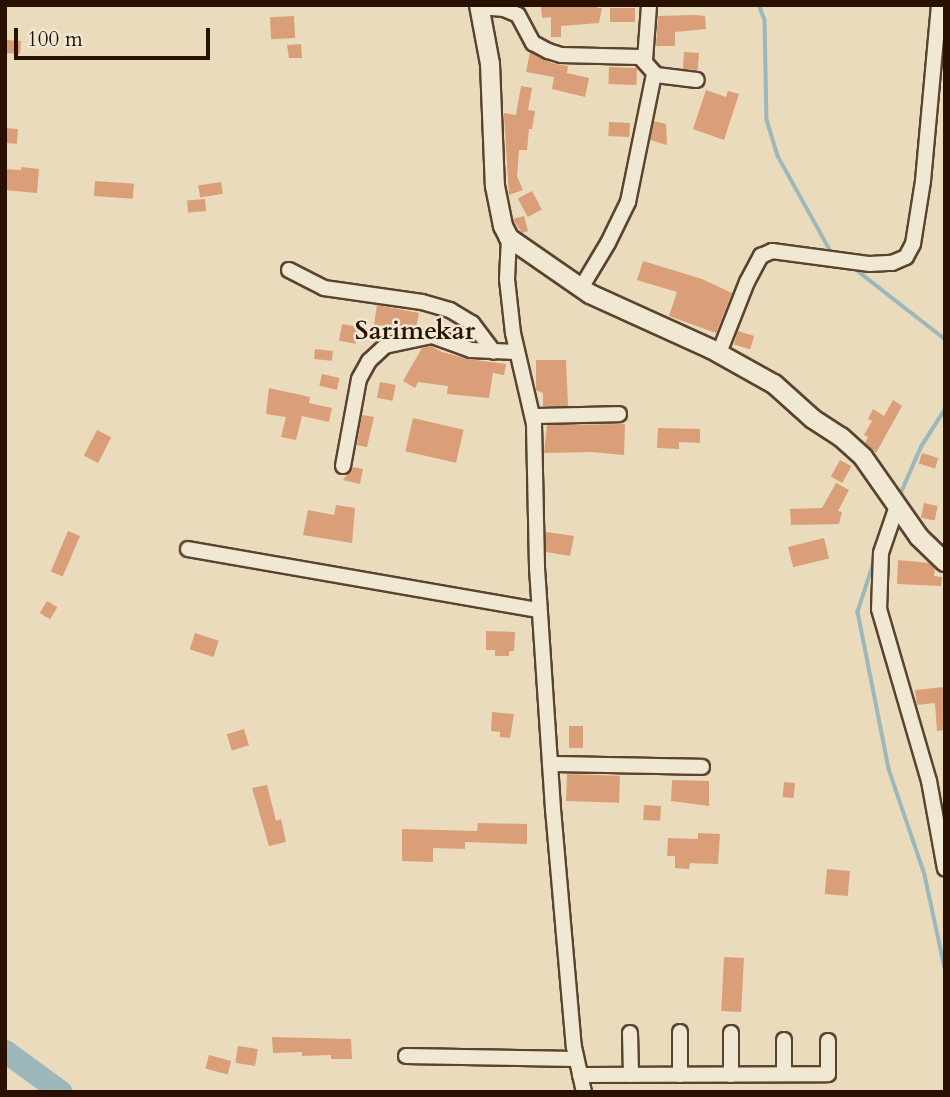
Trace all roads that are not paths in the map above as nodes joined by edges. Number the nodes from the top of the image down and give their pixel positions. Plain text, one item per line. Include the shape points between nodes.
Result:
1 (649, 5) edge
2 (939, 5) edge
3 (479, 6) edge
4 (645, 60) junction
5 (654, 74) junction
6 (697, 80) dead end
7 (509, 238) junction
8 (289, 270) dead end
9 (581, 288) junction
10 (494, 352) junction
11 (516, 352) junction
12 (719, 353) junction
13 (619, 414) dead end
14 (533, 416) junction
15 (343, 466) dead end
16 (897, 506) junction
17 (188, 549) dead end
18 (945, 562) edge
19 (539, 610) junction
20 (550, 764) junction
21 (702, 767) dead end
22 (945, 869) edge
23 (680, 1032) dead end
24 (630, 1033) dead end
25 (731, 1033) dead end
26 (783, 1040) dead end
27 (828, 1041) dead end
28 (407, 1056) dead end
29 (576, 1059) junction
30 (784, 1074) junction
31 (580, 1075) junction
32 (631, 1075) junction
33 (680, 1075) junction
34 (731, 1075) junction
35 (584, 1092) edge

1 - 4 street
2 - 12 street via 923,181 913,244 906,257 892,264 870,264 772,251 761,256
3 - 4 street via 518,15 533,43 555,54
3 - 7 street via 491,74 495,186
4 - 5 street
5 - 6 street
5 - 9 street via 628,202
7 - 9 street
7 - 11 street via 507,279
8 - 10 street via 324,288 450,310 472,323
9 - 12 street
10 - 11 street
10 - 15 street via 471,350 432,336 397,342 376,353 356,391
11 - 14 street
12 - 16 street via 774,384 841,437 863,457
13 - 14 street
14 - 19 street
16 - 18 street
16 - 22 street via 881,553 879,609 929,781
17 - 19 street
19 - 20 street
20 - 21 street
20 - 29 street
23 - 33 street
24 - 32 street
25 - 34 street
26 - 30 street
27 - 30 street via 828,1074
28 - 29 street
29 - 31 street
30 - 34 street
31 - 32 street
31 - 35 street
32 - 33 street
33 - 34 street

